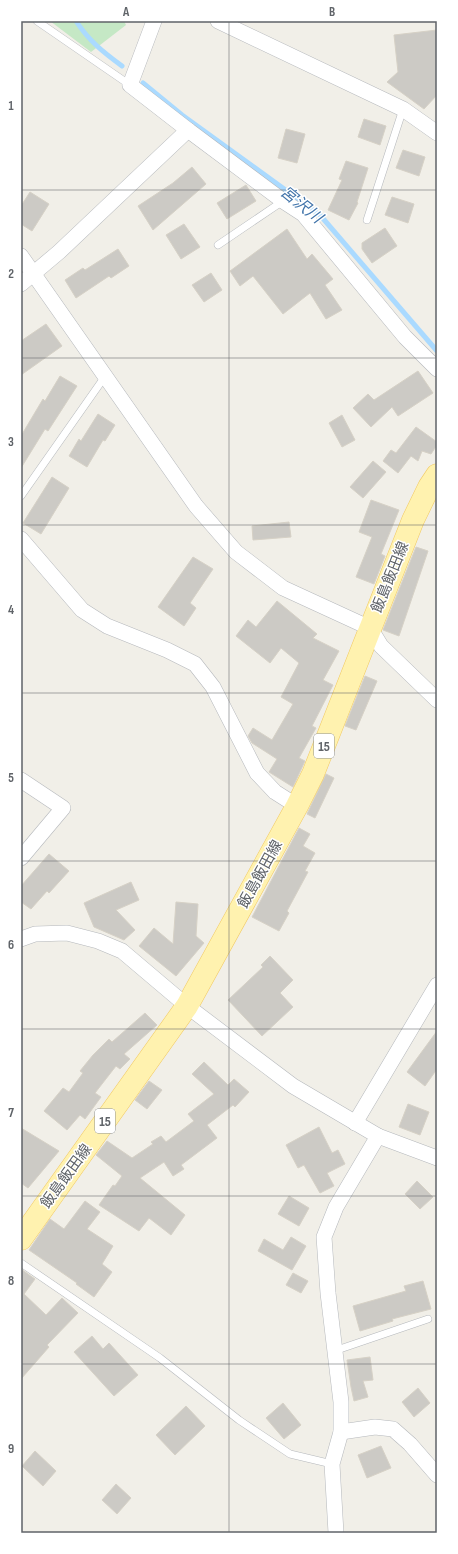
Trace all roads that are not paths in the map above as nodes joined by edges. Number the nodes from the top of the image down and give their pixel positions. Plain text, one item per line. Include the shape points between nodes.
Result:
1 (37, 21) edge
2 (154, 21) edge
3 (218, 21) edge
4 (130, 85) junction
5 (403, 109) junction
6 (188, 130) junction
7 (437, 133) edge
8 (283, 201) junction
9 (367, 220) dead end
10 (218, 245) dead end
11 (21, 256) edge
12 (34, 273) junction
13 (21, 284) edge
14 (437, 369) edge
15 (106, 375) junction
16 (437, 475) edge
17 (21, 496) edge
18 (21, 539) edge
19 (370, 628) junction
20 (437, 700) edge
21 (21, 780) edge
22 (297, 806) junction
23 (21, 858) edge
24 (21, 939) edge
25 (437, 985) edge
26 (187, 1006) junction
27 (355, 1123) junction
28 (378, 1136) junction
29 (437, 1158) edge
30 (22, 1237) edge
31 (21, 1263) edge
32 (428, 1319) dead end
33 (334, 1351) junction
34 (341, 1432) junction
35 (332, 1464) junction
36 (437, 1475) edge
37 (336, 1533) edge

1 - 4 lane
2 - 4 street
3 - 5 street
4 - 6 street
5 - 7 street
5 - 9 lane
6 - 8 street
6 - 12 street
8 - 10 lane
8 - 14 street via 303,214 405,336
11 - 12 street
12 - 13 street
12 - 15 street
15 - 17 lane
15 - 19 street via 196,506 236,552 282,588
16 - 19 main road, 飯島飯田線 / 15 via 413,520
18 - 22 street via 82,610 107,626 195,664 212,687 257,773 275,792
19 - 20 street via 381,646
19 - 22 main road, 飯島飯田線 / 15
21 - 23 street via 63,808
22 - 26 main road, 飯島飯田線 / 15
24 - 26 street via 35,934 67,933 116,948
25 - 27 street
26 - 27 street via 293,1086
26 - 30 main road, 飯島飯田線 / 15
27 - 28 street
28 - 29 street
28 - 33 street via 336,1207 324,1237
31 - 35 lane via 160,1358 239,1420 290,1454
32 - 33 lane
33 - 34 street via 341,1402
34 - 35 street
34 - 36 street via 375,1426 393,1430 410,1444
35 - 37 street

